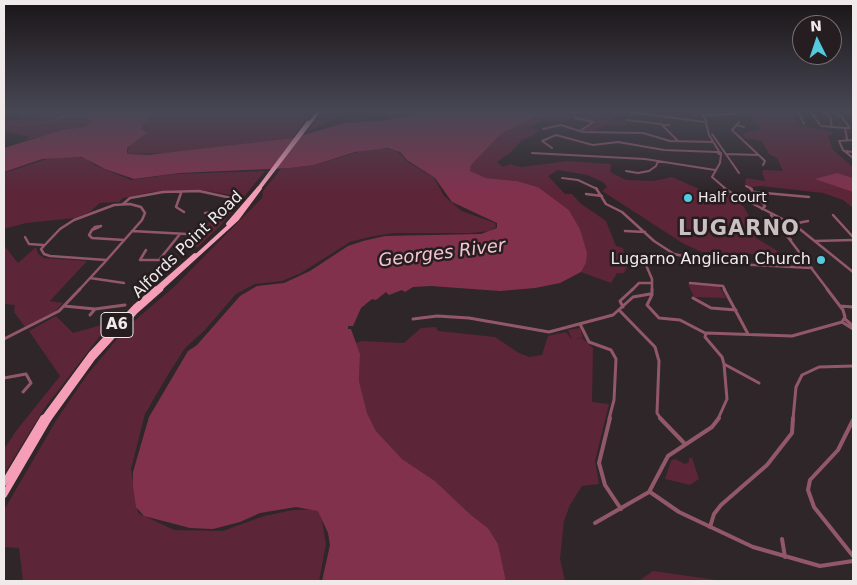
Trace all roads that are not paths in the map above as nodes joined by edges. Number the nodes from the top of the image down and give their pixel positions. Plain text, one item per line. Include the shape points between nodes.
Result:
1 (297, 138) edge
2 (548, 138) edge
3 (568, 138) edge
4 (666, 138) edge
5 (675, 138) edge
6 (712, 138) edge
7 (715, 138) edge
8 (740, 138) edge
9 (847, 139) joint
10 (853, 140) edge
11 (678, 141) junction
12 (713, 142) junction
13 (552, 148) dead end
14 (844, 151) junction
15 (853, 152) edge
16 (532, 153) dead end
17 (719, 153) junction
18 (726, 154) junction
19 (759, 155) junction
20 (853, 158) edge
21 (658, 160) junction
22 (763, 165) dead end
23 (715, 170) junction
24 (626, 171) dead end
25 (739, 173) dead end
26 (562, 178) dead end
27 (746, 186) dead end
28 (259, 190) junction
29 (754, 192) junction
30 (181, 193) junction
31 (586, 194) dead end
32 (602, 196) junction
33 (809, 197) dead end
34 (123, 204) junction
35 (608, 205) junction
36 (604, 208) dead end
37 (763, 208) junction
38 (184, 212) dead end
39 (205, 213) dead end
40 (774, 215) junction
41 (833, 215) dead end
42 (808, 222) dead end
43 (793, 224) junction
44 (92, 230) dead end
45 (198, 230) dead end
46 (801, 230) junction
47 (132, 231) junction
48 (625, 231) dead end
49 (645, 232) junction
50 (180, 234) junction
51 (25, 237) dead end
52 (853, 238) edge
53 (124, 240) junction
54 (815, 241) junction
55 (43, 245) junction
56 (146, 250) dead end
57 (798, 250) junction
58 (643, 258) dead end
59 (106, 260) junction
60 (812, 268) junction
61 (853, 272) edge
62 (90, 278) junction
63 (124, 283) dead end
64 (652, 283) junction
65 (690, 283) dead end
66 (652, 295) junction
67 (693, 298) dead end
68 (125, 305) dead end
69 (64, 306) junction
70 (840, 306) junction
71 (853, 307) edge
72 (95, 309) junction
73 (621, 309) junction
74 (736, 310) junction
75 (90, 315) dead end
76 (413, 319) dead end
77 (844, 321) junction
78 (580, 324) junction
79 (853, 327) edge
80 (705, 333) junction
81 (748, 334) junction
82 (4, 339) edge
83 (724, 364) junction
84 (853, 366) edge
85 (4, 378) edge
86 (759, 383) dead end
87 (23, 392) dead end
88 (853, 420) edge
89 (852, 428) edge
90 (685, 444) junction
91 (4, 483) edge
92 (650, 492) junction
93 (4, 495) edge
94 (621, 509) junction
95 (596, 523) dead end
96 (710, 527) junction
97 (782, 539) dead end
98 (853, 556) edge
99 (785, 557) junction
100 (853, 561) edge

1 - 28 highway, Alfords Point Road / A6
2 - 13 street via 542,141
3 - 17 street via 593,145 620,142 664,150
4 - 11 street
5 - 11 street
6 - 12 street
7 - 18 street
8 - 19 street
9 - 10 street
9 - 14 street via 838,141
11 - 12 street
12 - 17 street
14 - 15 street
14 - 20 street
16 - 21 street
17 - 18 street
17 - 23 street via 720,164
18 - 19 street
18 - 25 street
19 - 22 street via 765,161
21 - 23 street
21 - 24 street via 649,171
23 - 37 street via 712,175 714,181
26 - 32 street via 585,182 599,190
27 - 29 street
28 - 91 highway, Alfords Point Road / A6 via 224,228 136,307 91,354 47,412
28 - 93 highway, Alfords Point Road / A6 via 223,233 140,308 98,352 56,409
29 - 33 street
29 - 37 street
30 - 34 street via 152,193 128,198
30 - 38 street via 176,207
30 - 39 street via 198,191 236,199 228,211
31 - 32 street
32 - 35 street
34 - 47 street via 137,205 145,211
34 - 55 street via 72,221
35 - 36 street
35 - 49 street via 622,212
37 - 40 street
40 - 43 street
40 - 46 street
40 - 57 street
40 - 57 street
41 - 52 street
42 - 43 street
43 - 46 street
44 - 53 street via 89,234 92,238
45 - 50 street
46 - 54 street
47 - 50 street
47 - 53 street
48 - 49 street
49 - 60 street via 671,253 683,257 715,263
50 - 56 street via 160,260 140,260
51 - 55 street via 29,244
52 - 54 street
53 - 59 street
54 - 61 street
55 - 59 street via 42,251 50,256
57 - 60 street
58 - 64 street
59 - 62 street
60 - 70 street
62 - 63 street
62 - 69 street
64 - 66 street
64 - 73 street via 639,282 620,301
65 - 74 street via 722,285
66 - 73 street via 633,297
66 - 80 street via 647,305 657,317 680,320
67 - 74 street via 708,307
68 - 72 street
69 - 72 street
69 - 82 street via 50,318
70 - 71 street
70 - 77 street via 845,314
72 - 75 street
73 - 78 street via 608,317
73 - 90 street via 656,347 659,361 658,412 663,422
74 - 81 street
76 - 78 street via 437,316 469,318 545,333
77 - 79 street
77 - 81 street via 796,335
78 - 94 street via 589,342 608,349 616,359 614,400 599,463 605,485
80 - 81 street
80 - 83 street
83 - 86 street
83 - 90 street via 727,396 724,407 714,425
84 - 96 street via 819,367 802,375 796,387 792,433 767,465 721,505
85 - 87 street via 26,374 31,383
88 - 89 street
89 - 98 street via 838,450 810,480 808,490 814,506
90 - 92 street via 666,459
92 - 94 street
92 - 96 street via 674,509
94 - 95 street
96 - 99 street
97 - 99 street
99 - 100 street via 820,566

